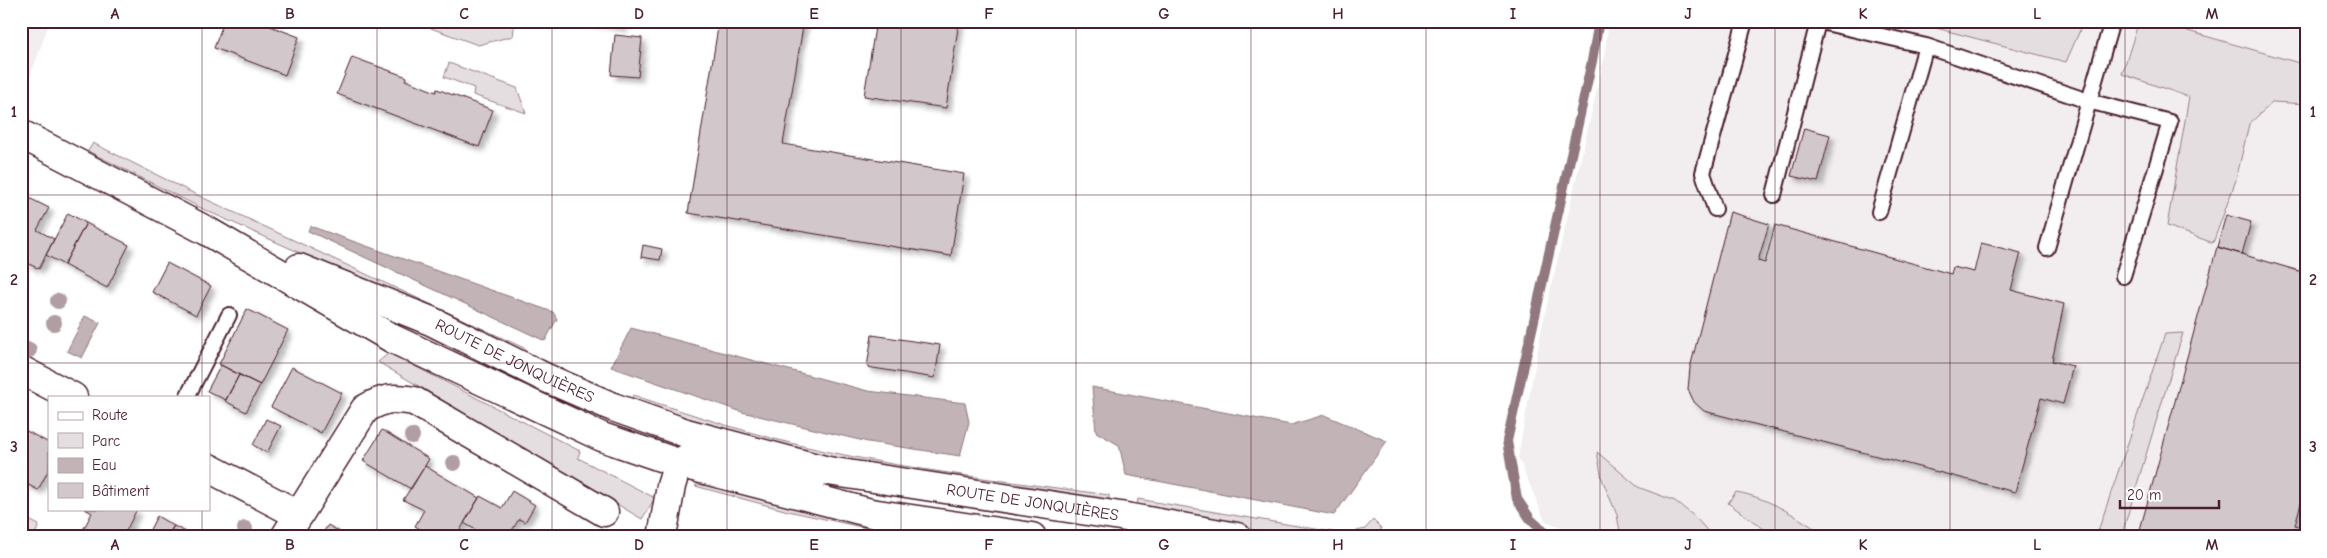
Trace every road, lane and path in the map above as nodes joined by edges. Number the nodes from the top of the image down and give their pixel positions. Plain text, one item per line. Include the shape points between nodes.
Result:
1 (1745, 21) edge
2 (2112, 21) edge
3 (1818, 22) edge
4 (1926, 46) junction
5 (2088, 101) junction
6 (21, 134) edge
7 (1774, 195) dead end
8 (1715, 209) dead end
9 (1879, 212) dead end
10 (207, 231) junction
11 (2047, 248) dead end
12 (2123, 276) dead end
13 (230, 315) dead end
14 (21, 370) edge
15 (544, 377) junction
16 (71, 396) edge
17 (188, 396) edge
18 (643, 418) junction
19 (569, 421) junction
20 (678, 463) junction
21 (210, 469) edge
22 (828, 470) junction
23 (604, 512) dead end
24 (292, 526) edge
25 (662, 537) edge
26 (1032, 537) edge
27 (1237, 537) edge

1 - 8 lane via 1703,173
2 - 5 lane
3 - 4 lane
3 - 7 lane
4 - 5 lane
4 - 9 lane
5 - 11 lane
5 - 12 lane via 2170,122
6 - 10 main road, ROUTE DE JONQUIÈRES
10 - 15 main road, ROUTE DE JONQUIÈRES via 431,321
10 - 19 main road, ROUTE DE JONQUIÈRES via 393,339
13 - 17 lane
14 - 16 main road
15 - 18 main road, ROUTE DE JONQUIÈRES
15 - 19 main road via 543,392 558,402
18 - 20 main road via 646,431 656,442 671,446
18 - 22 main road, ROUTE DE JONQUIÈRES via 686,434
19 - 20 main road, ROUTE DE JONQUIÈRES via 602,437
20 - 22 main road, ROUTE DE JONQUIÈRES via 691,456 706,456 785,478
20 - 25 main road
20 - 26 main road, ROUTE DE JONQUIÈRES via 871,513
21 - 24 main road
22 - 27 main road, ROUTE DE JONQUIÈRES
23 - 24 main road via 414,401 398,398 382,400 365,410

